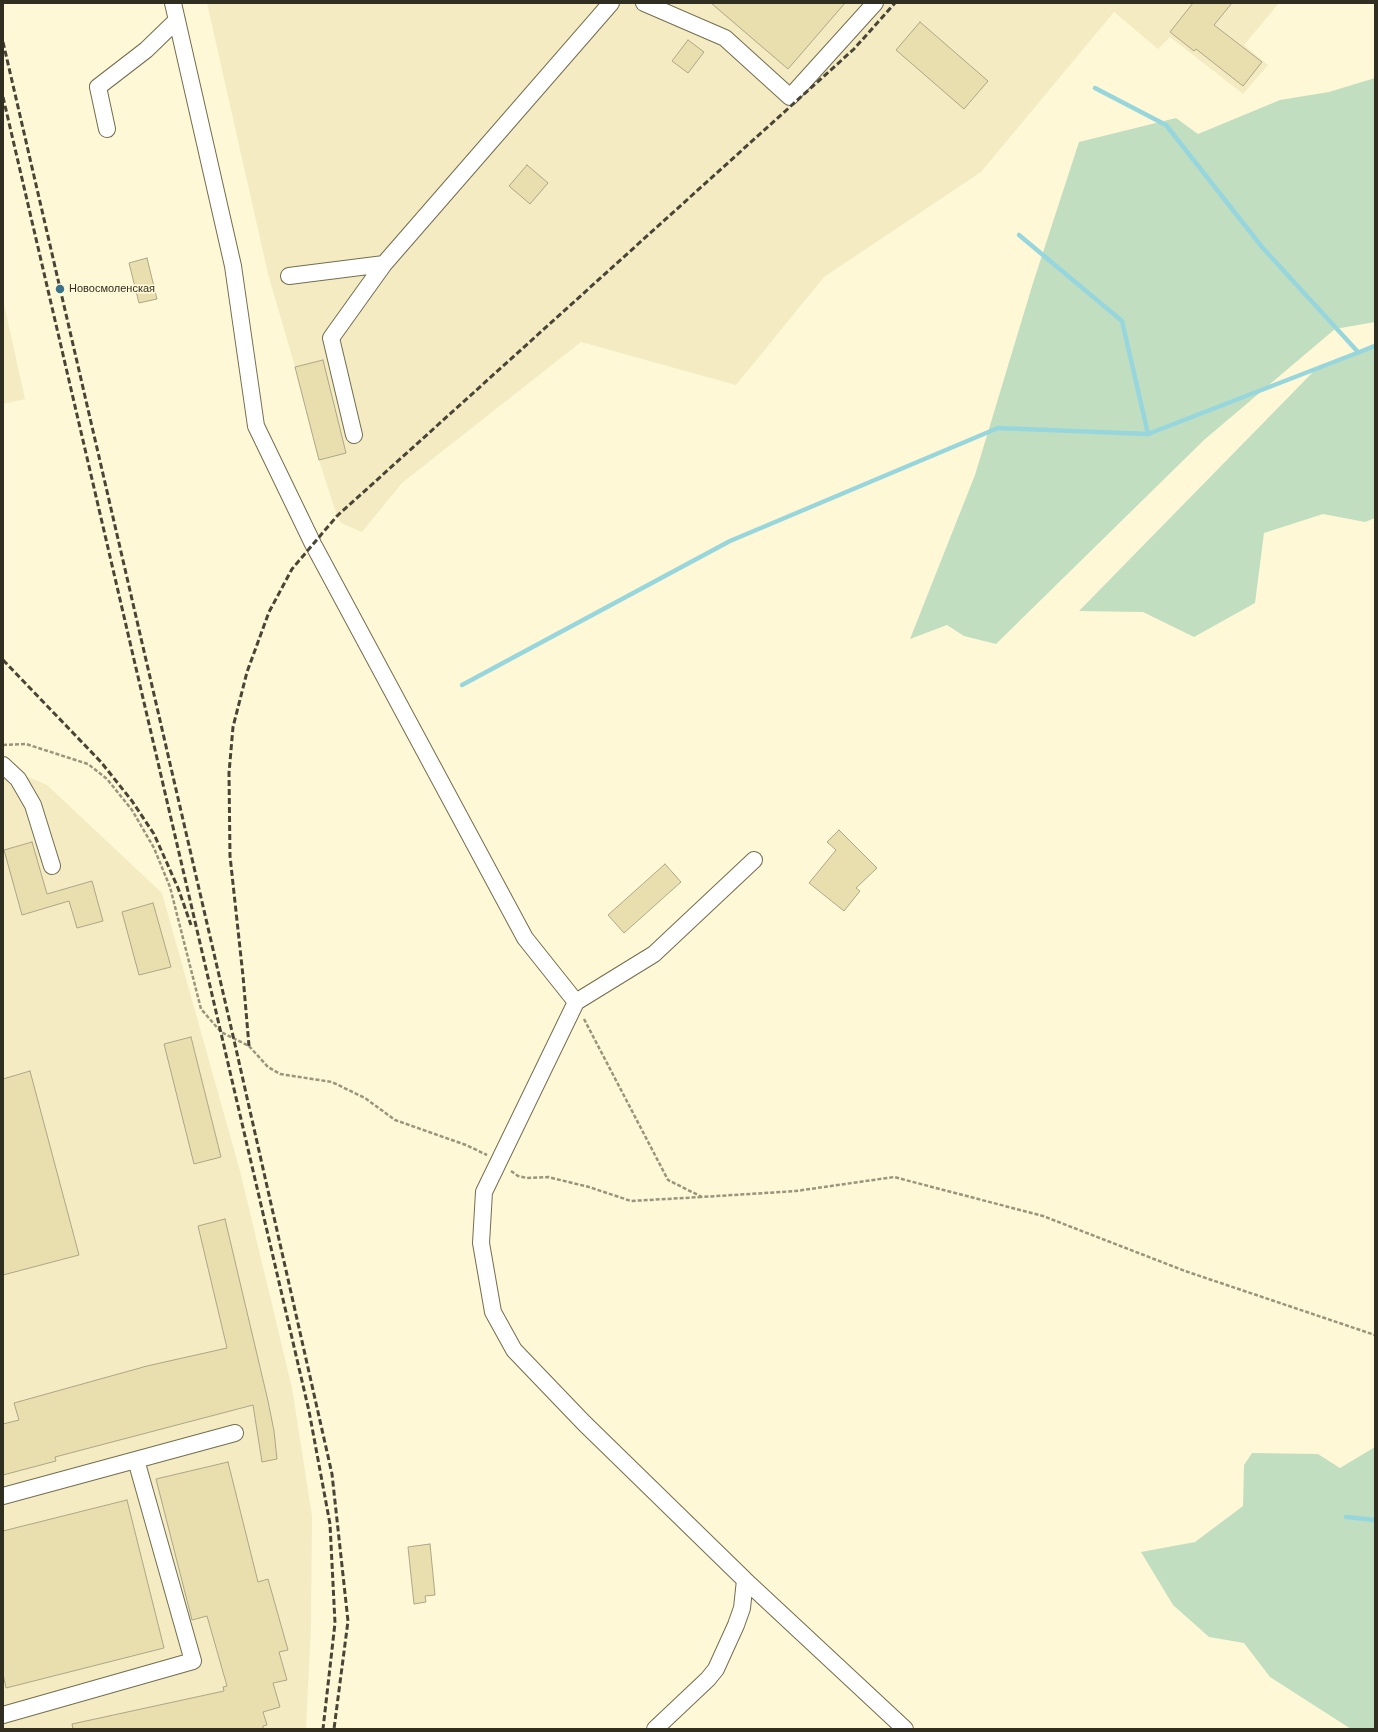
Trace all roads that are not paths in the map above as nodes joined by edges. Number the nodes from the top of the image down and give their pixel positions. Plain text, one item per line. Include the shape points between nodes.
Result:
1 (172, 3) edge
2 (611, 3) edge
3 (644, 3) edge
4 (875, 3) edge
5 (176, 20) junction
6 (107, 129) dead end
7 (384, 264) junction
8 (289, 276) dead end
9 (354, 434) dead end
10 (3, 765) edge
11 (754, 860) dead end
12 (52, 866) dead end
13 (576, 1002) junction
14 (235, 1433) dead end
15 (136, 1460) junction
16 (3, 1496) edge
17 (745, 1580) junction
18 (3, 1715) edge
19 (655, 1729) edge
20 (904, 1729) edge

1 - 5 street
2 - 7 street
3 - 4 street via 725,38 790,96
5 - 6 street via 146,50 98,87
5 - 13 street via 233,266 256,426 313,544 525,938
7 - 8 street
7 - 9 street via 330,338
10 - 12 street via 18,779 33,805
11 - 13 street via 654,954
13 - 17 street via 484,1192 481,1243 493,1312 514,1350 584,1423
14 - 15 street
15 - 16 street
15 - 18 street via 193,1662
17 - 19 street via 742,1608 716,1669
17 - 20 street

